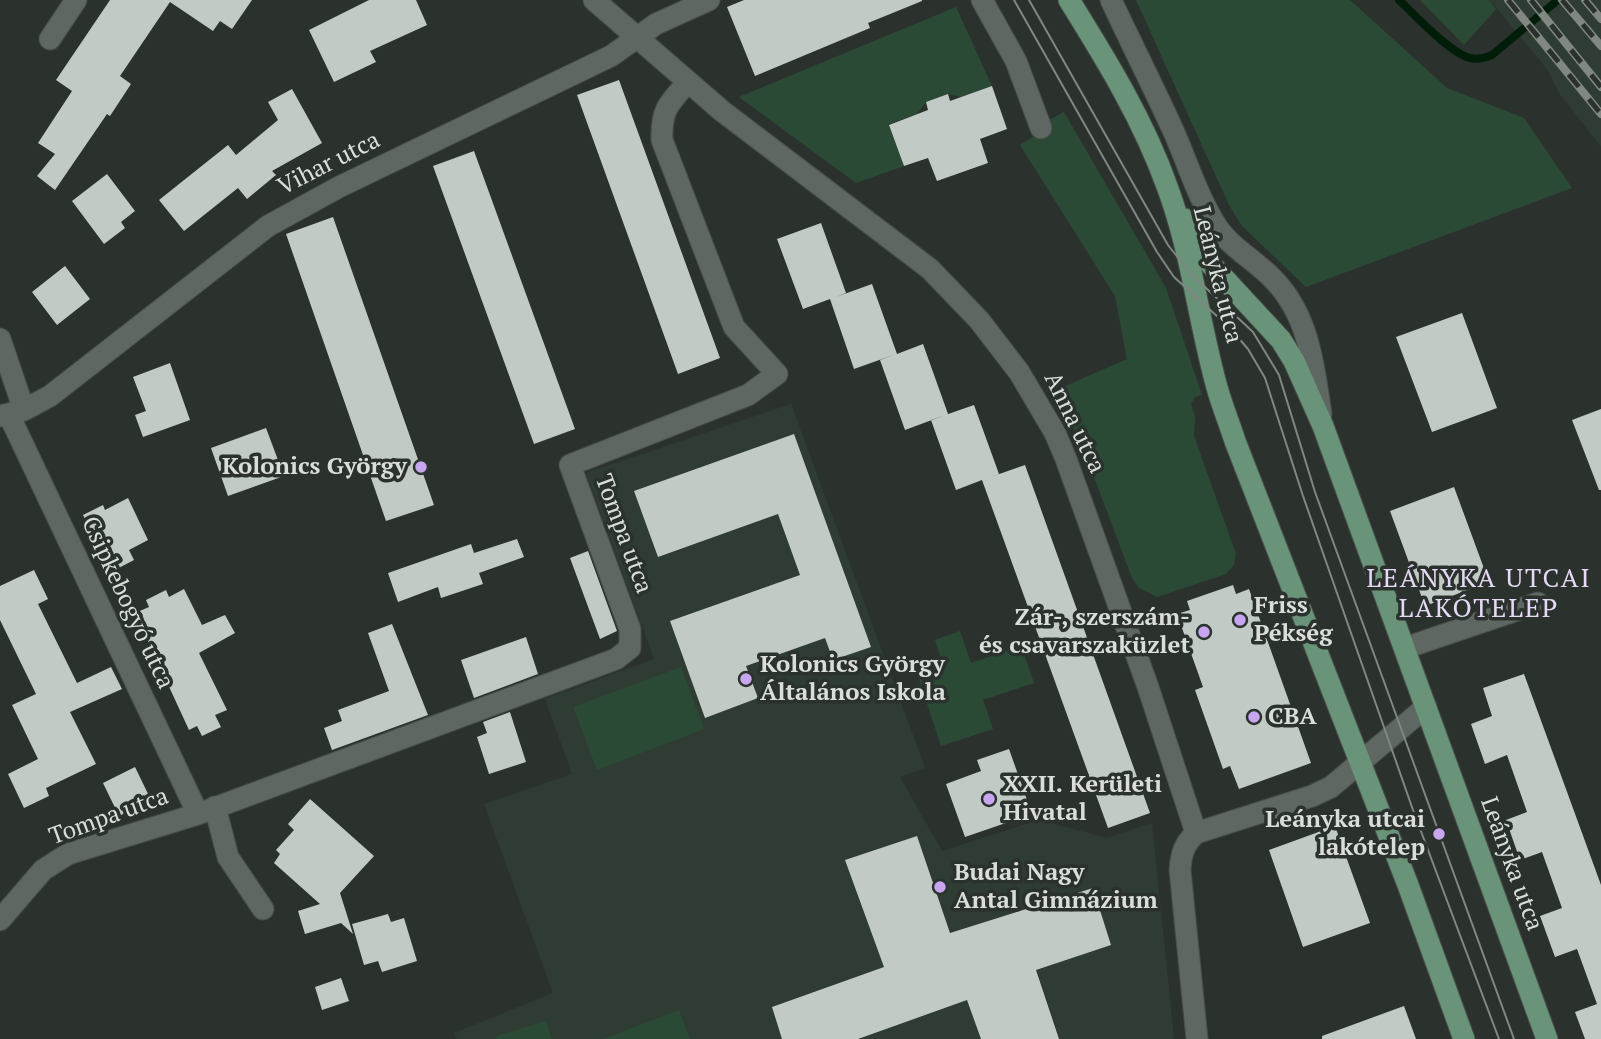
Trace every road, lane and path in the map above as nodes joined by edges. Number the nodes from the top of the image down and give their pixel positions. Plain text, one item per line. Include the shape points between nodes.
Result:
1 (76, 0) edge
2 (594, 0) edge
3 (709, 0) edge
4 (982, 0) edge
5 (1069, 0) edge
6 (1111, 0) edge
7 (636, 38) junction
8 (50, 39) dead end
9 (688, 82) junction
10 (1041, 128) dead end
11 (1168, 189) junction
12 (0, 339) edge
13 (11, 413) edge
14 (1323, 426) junction
15 (1538, 603) dead end
16 (1405, 648) junction
17 (1426, 707) junction
18 (1361, 763) junction
19 (207, 810) junction
20 (1196, 833) junction
21 (264, 909) dead end
22 (0, 920) edge
23 (1197, 1039) edge
24 (1464, 1039) edge
25 (1547, 1039) edge

1 - 8 street
2 - 7 street, Anna utca
3 - 7 street, Vihar utca
4 - 10 street via 1016,61
5 - 11 main road via 1112,68 1149,139
6 - 14 street via 1217,229 1274,279 1301,322 1312,356
7 - 9 street, Anna utca
7 - 13 street, Vihar utca via 611,56 268,226 50,396
9 - 19 street, Tompa utca via 670,101 661,120 662,140 734,327 777,374 748,396 570,465 629,629 630,648 616,659
9 - 20 street, Anna utca via 930,269 1019,372 1066,458
11 - 14 main road, Leányka utca via 1208,261 1281,340
11 - 18 main road, Leányka utca via 1218,390
12 - 13 street, Csipkebogyó utca
13 - 19 street, Csipkebogyó utca
14 - 16 main road, Leányka utca
15 - 16 street
16 - 17 main road, Leányka utca
17 - 18 street
17 - 25 main road, Leányka utca
18 - 20 street via 1312,796
18 - 24 main road, Leányka utca
19 - 21 street via 228,858
19 - 22 street, Tompa utca via 68,854 43,870
20 - 23 street via 1186,842 1180,870

